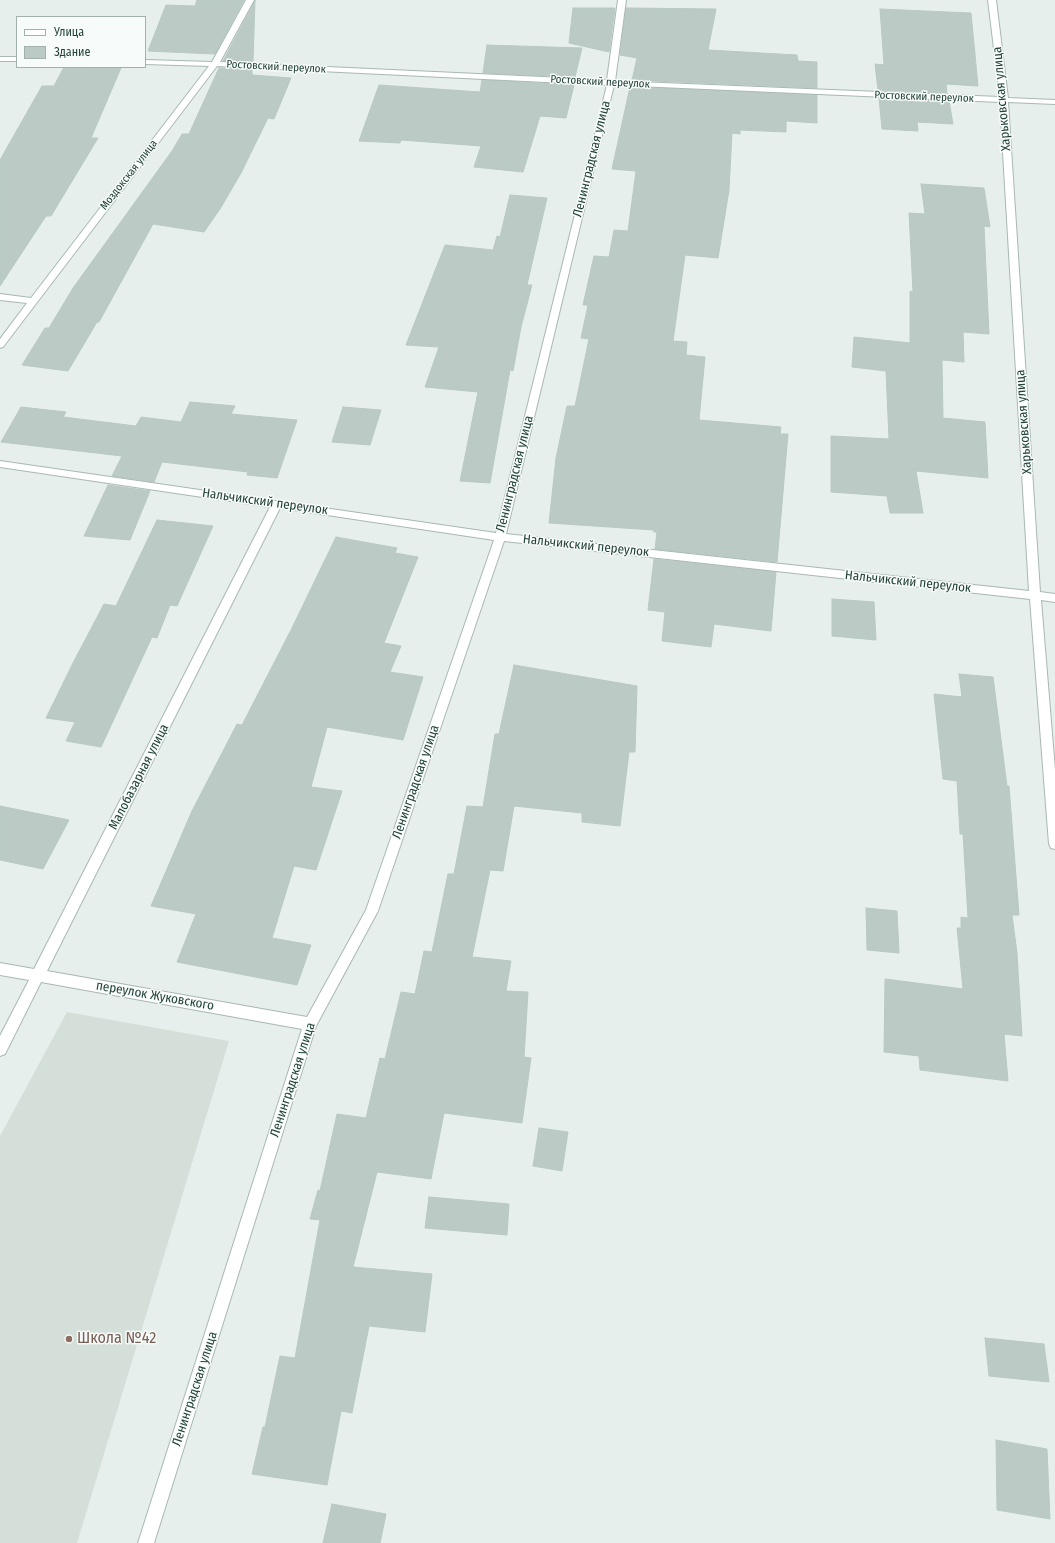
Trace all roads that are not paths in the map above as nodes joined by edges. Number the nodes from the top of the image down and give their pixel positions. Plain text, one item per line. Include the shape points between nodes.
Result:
1 (250, 0) edge
2 (622, 0) edge
3 (992, 0) edge
4 (0, 59) edge
5 (16, 59) edge
6 (146, 62) edge
7 (215, 64) junction
8 (611, 83) junction
9 (1004, 100) junction
10 (1055, 102) edge
11 (0, 296) edge
12 (33, 301) junction
13 (0, 345) edge
14 (0, 464) edge
15 (277, 504) junction
16 (500, 537) junction
17 (1035, 597) junction
18 (1055, 598) edge
19 (1055, 844) edge
20 (0, 969) edge
21 (39, 975) junction
22 (310, 1024) junction
23 (0, 1050) edge
24 (146, 1543) edge

1 - 7 street, Моздокская улица
2 - 8 street, Ленинградская улица
3 - 9 street, Харьковская улица
4 - 5 street
6 - 7 street, Ростовский переулок
7 - 8 street, Ростовский переулок
7 - 12 street, Моздокская улица
8 - 9 street, Ростовский переулок
8 - 16 street, Ленинградская улица
9 - 10 street, Ростовский переулок
9 - 17 street, Харьковская улица
11 - 12 street
12 - 13 street, Моздокская улица
14 - 15 street, Нальчикский переулок
15 - 16 street, Нальчикский переулок
15 - 21 street, Малобазарная улица
16 - 17 street, Нальчикский переулок
16 - 22 street, Ленинградская улица via 372,911
17 - 18 street, Нальчикский переулок
17 - 19 street, Харьковская улица
20 - 21 street, переулок Жуковского
21 - 22 street, переулок Жуковского
21 - 23 street, Малобазарная улица
22 - 24 street, Ленинградская улица

